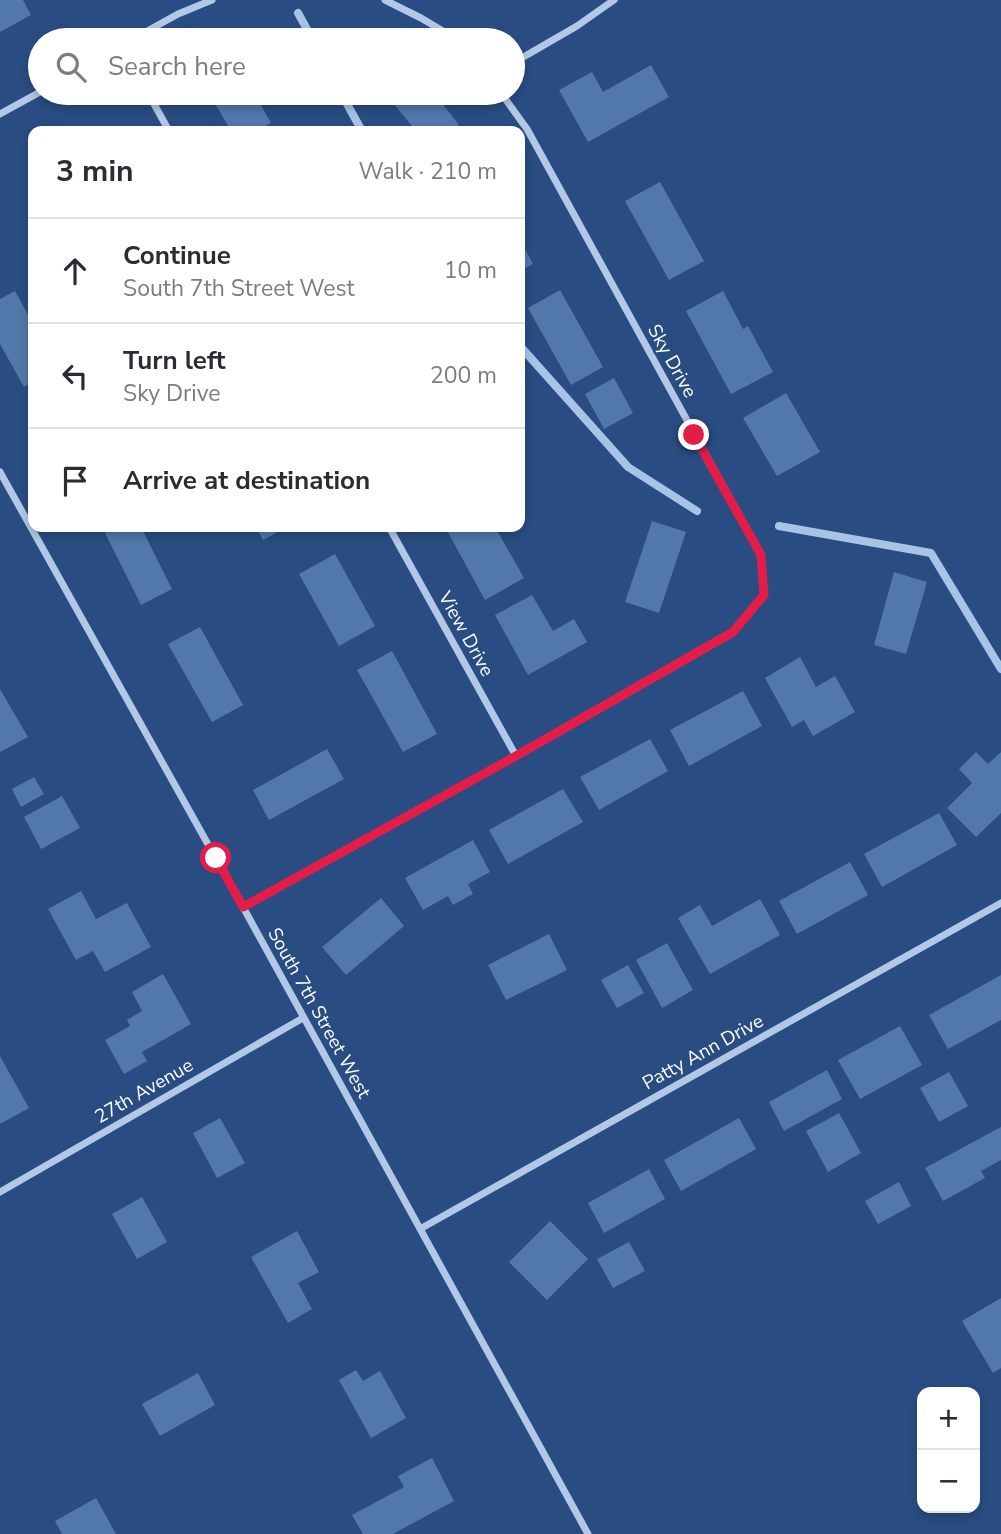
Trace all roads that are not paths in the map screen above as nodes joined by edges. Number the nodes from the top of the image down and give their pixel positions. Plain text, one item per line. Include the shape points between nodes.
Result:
1 (212, 0) edge
2 (385, 0) edge
3 (614, 0) edge
4 (154, 28) edge
5 (438, 28) edge
6 (525, 56) edge
7 (28, 99) edge
8 (155, 105) edge
9 (510, 105) edge
10 (0, 114) edge
11 (166, 126) edge
12 (525, 126) edge
13 (525, 126) edge
14 (0, 472) edge
15 (28, 522) edge
16 (34, 532) edge
17 (392, 532) edge
18 (516, 756) junction
19 (1001, 902) edge
20 (243, 907) junction
21 (303, 1018) junction
22 (0, 1192) edge
23 (420, 1228) junction
24 (588, 1534) edge

1 - 4 street
2 - 5 street
3 - 6 street
7 - 10 street
8 - 11 street
9 - 13 street, Sky Drive
12 - 18 street, Sky Drive via 761,555 764,595 733,632
14 - 15 street, South 7th Street West
16 - 20 street, South 7th Street West
17 - 18 street, View Drive
18 - 20 street, Sky Drive
19 - 23 street, Patty Ann Drive
20 - 21 street, South 7th Street West
21 - 22 street, 27th Avenue
21 - 23 street, South 7th Street West
23 - 24 street, South 7th Street West

